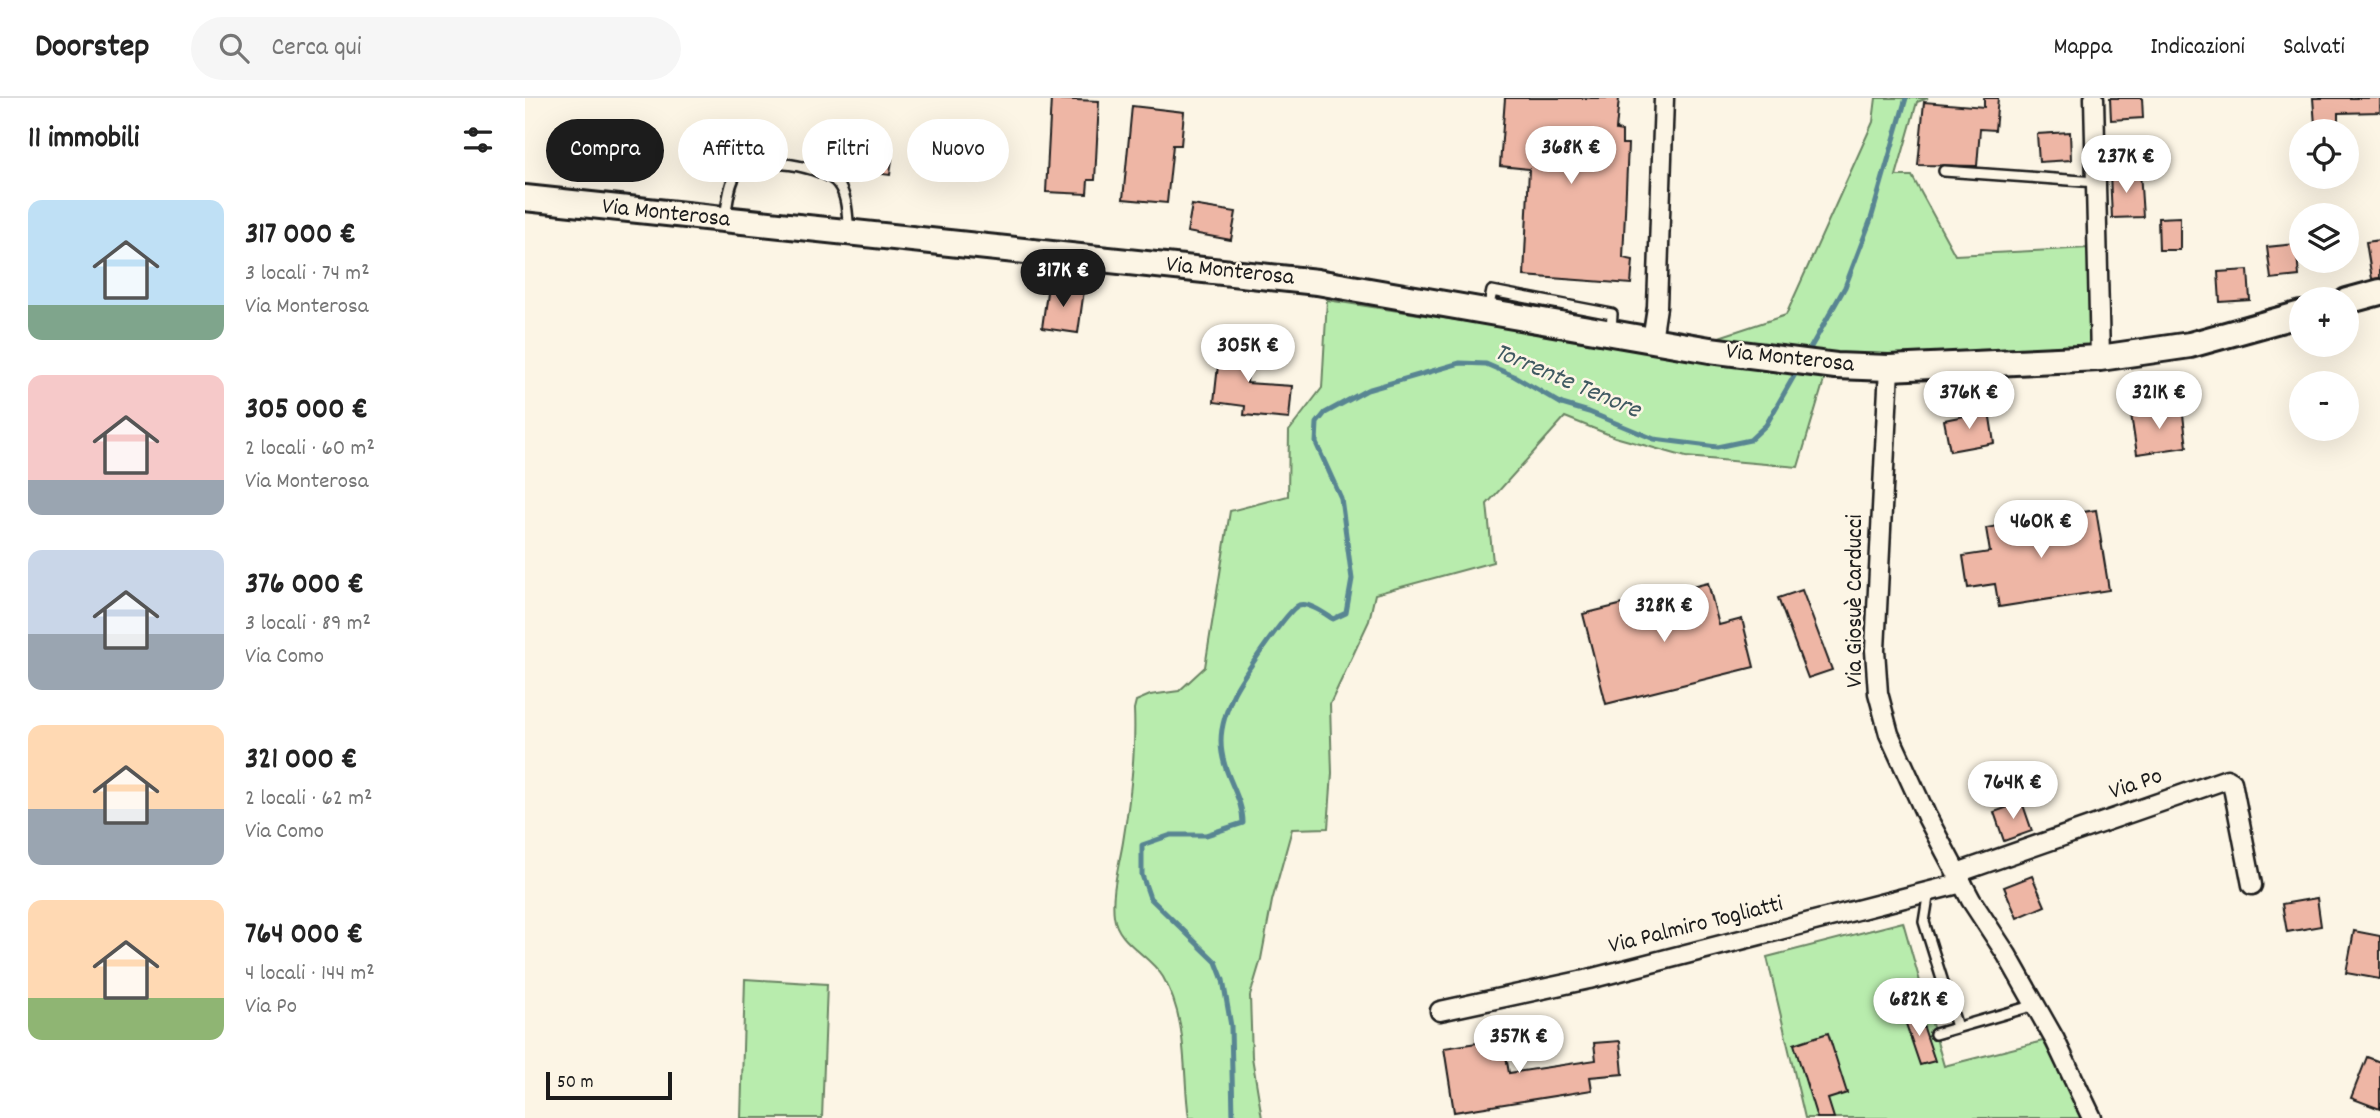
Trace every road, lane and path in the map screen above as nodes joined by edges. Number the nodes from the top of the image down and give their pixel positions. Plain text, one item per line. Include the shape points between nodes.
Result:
1 (1664, 98) edge
2 (2094, 98) edge
3 (1944, 171) dead end
4 (2096, 182) junction
5 (525, 198) edge
6 (724, 221) junction
7 (849, 233) junction
8 (2380, 292) edge
9 (2359, 298) edge
10 (2289, 317) edge
11 (1651, 340) junction
12 (2100, 358) junction
13 (1889, 368) junction
14 (1959, 878) junction
15 (2252, 885) dead end
16 (1929, 891) junction
17 (2035, 1005) junction
18 (1440, 1011) dead end
19 (1957, 1027) junction
20 (1935, 1034) dead end
21 (2092, 1118) edge

1 - 11 street via 1657,307
2 - 4 street
3 - 4 lane
4 - 12 street
5 - 6 main road, Via Monterosa
6 - 7 main road, Via Monterosa
6 - 7 lane via 740,170 770,163 803,167 837,182 844,195
7 - 11 main road, Via Monterosa via 1317,282
8 - 9 main road
10 - 12 main road, Via Monterosa via 2190,345
11 - 13 main road, Via Monterosa via 1836,366
12 - 13 main road, Via Monterosa
13 - 14 street, Via Giosuè Carducci via 1875,650 1878,693 1889,734
14 - 15 street, Via Po via 2227,779 2236,797
14 - 16 street, Via Palmiro Togliatti
14 - 17 street, Via Giosuè Carducci
16 - 18 street, Via Palmiro Togliatti via 1589,979
16 - 19 lane via 1924,922
17 - 19 lane
17 - 21 street, Via Giosuè Carducci
19 - 20 lane

